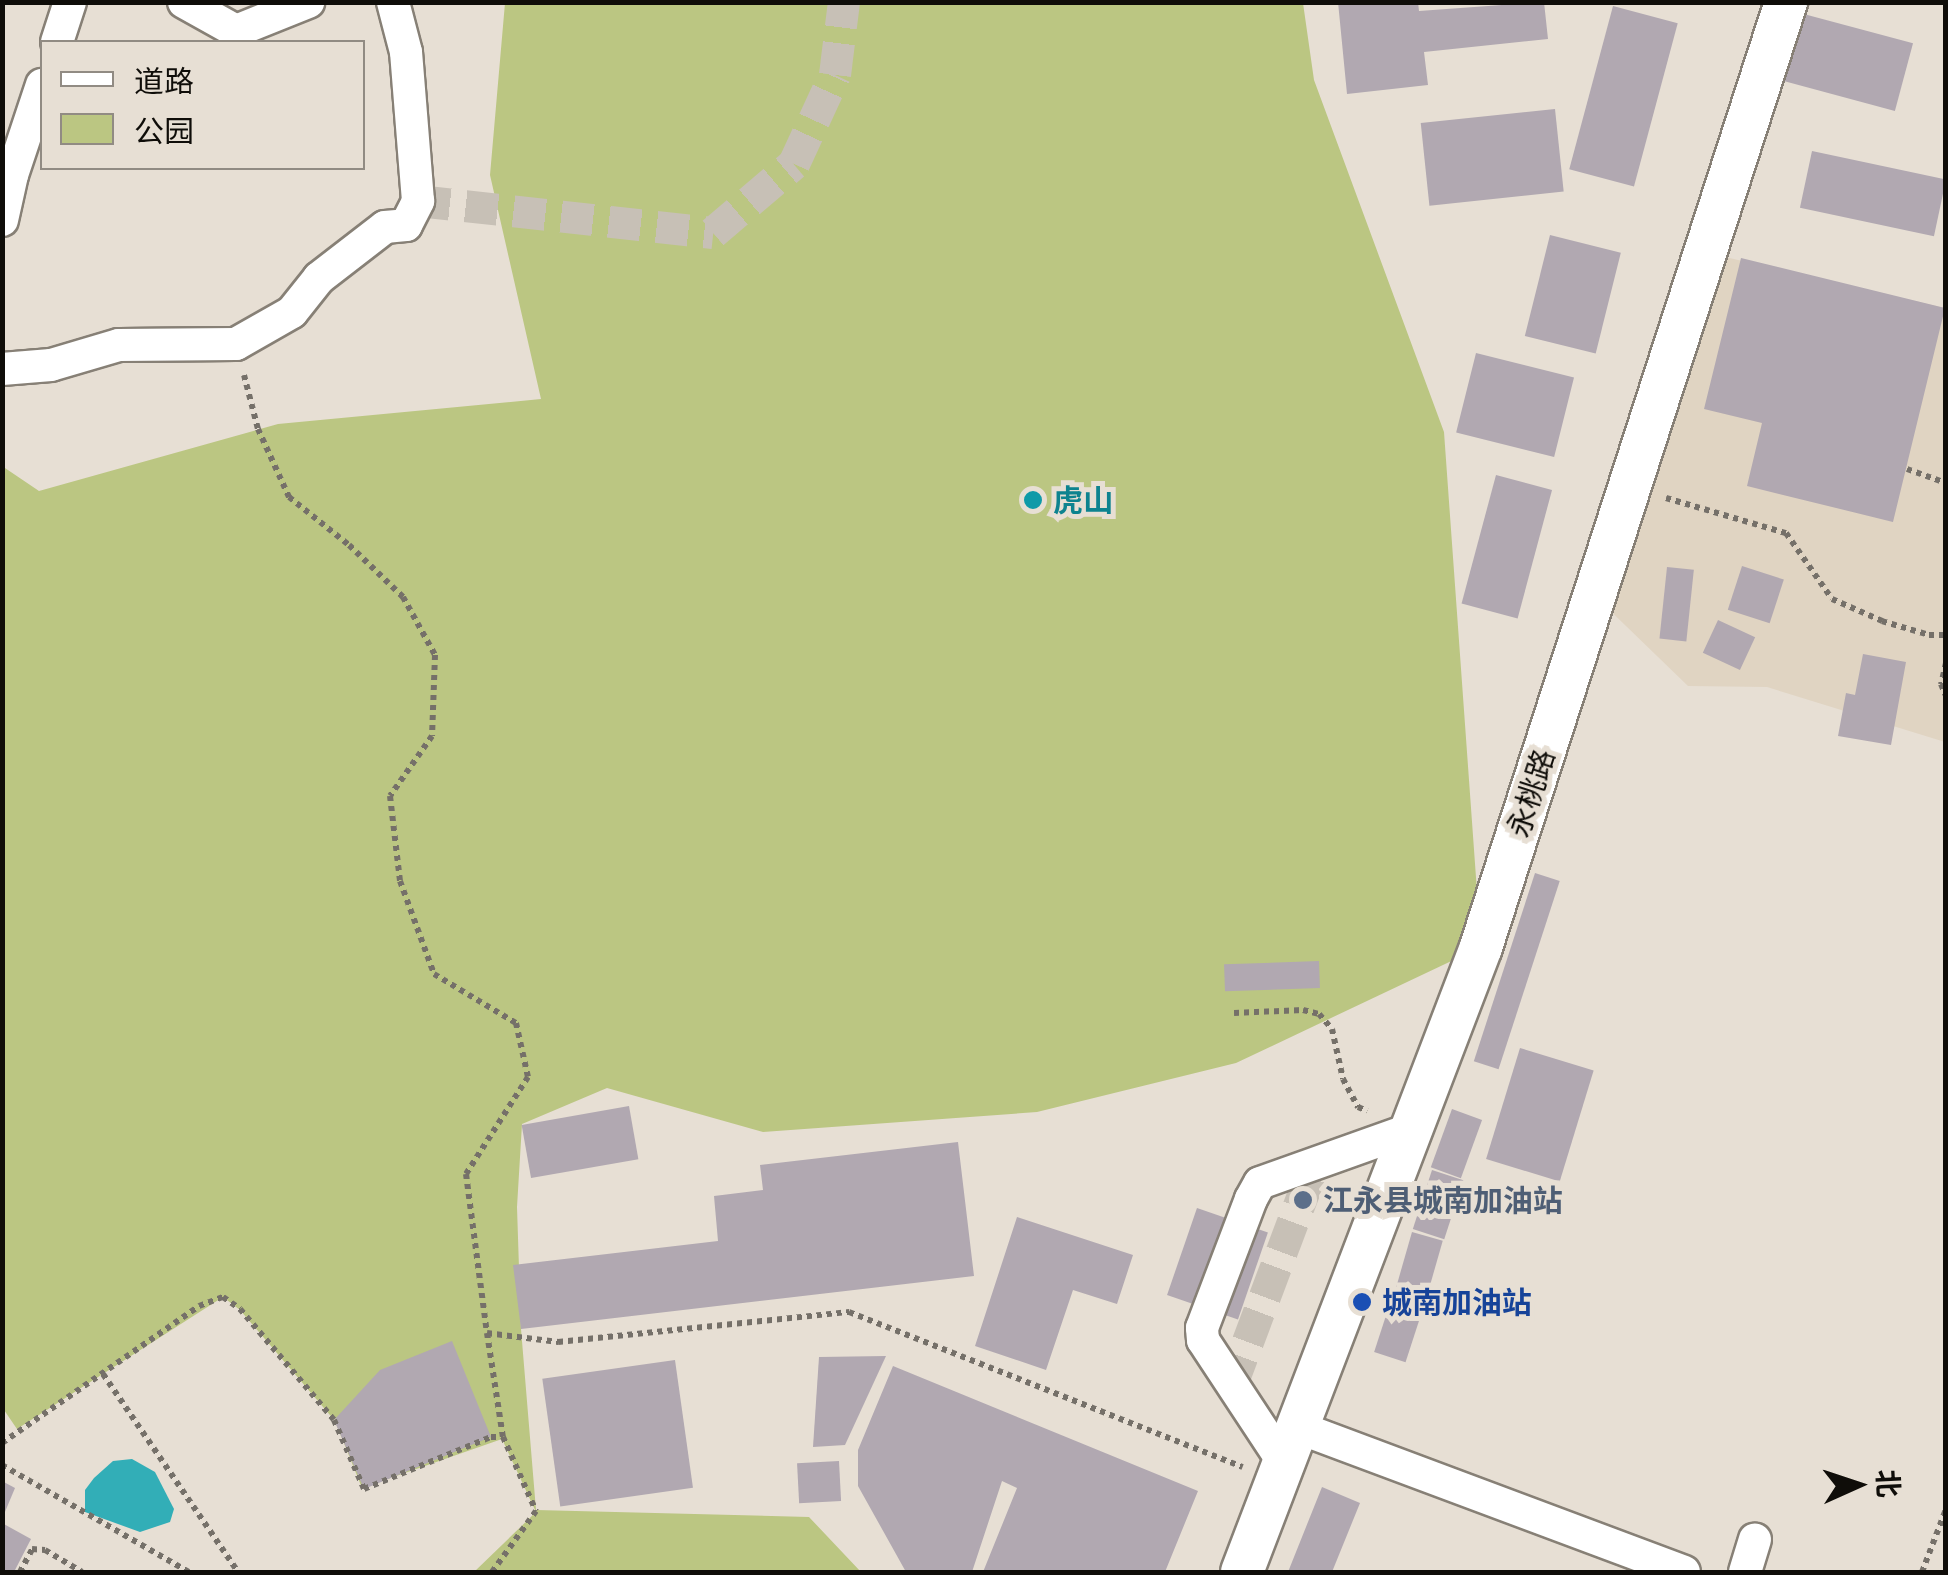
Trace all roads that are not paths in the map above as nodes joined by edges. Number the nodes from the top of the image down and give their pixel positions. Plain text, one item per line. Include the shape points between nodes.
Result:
1 (70, 2) edge
2 (184, 2) edge
3 (308, 2) edge
4 (393, 2) edge
5 (1786, 2) edge
6 (58, 40) edge
7 (40, 91) edge
8 (2, 220) edge
9 (2, 369) edge
10 (1412, 1130) junction
11 (1286, 1457) junction
12 (1754, 1540) dead end
13 (1242, 1572) edge
14 (1684, 1572) edge
15 (1744, 1572) edge

1 - 6 street
2 - 3 street via 236,31
4 - 9 street via 406,52 418,204 406,224 385,227 320,278 292,312 236,344 119,345 51,365
5 - 10 main road, 永桃路 via 1481,947
7 - 8 street
10 - 11 main road, 永桃路
10 - 11 street via 1260,1183 1251,1199 1202,1340
11 - 13 main road, 永桃路
11 - 14 street
12 - 15 street

